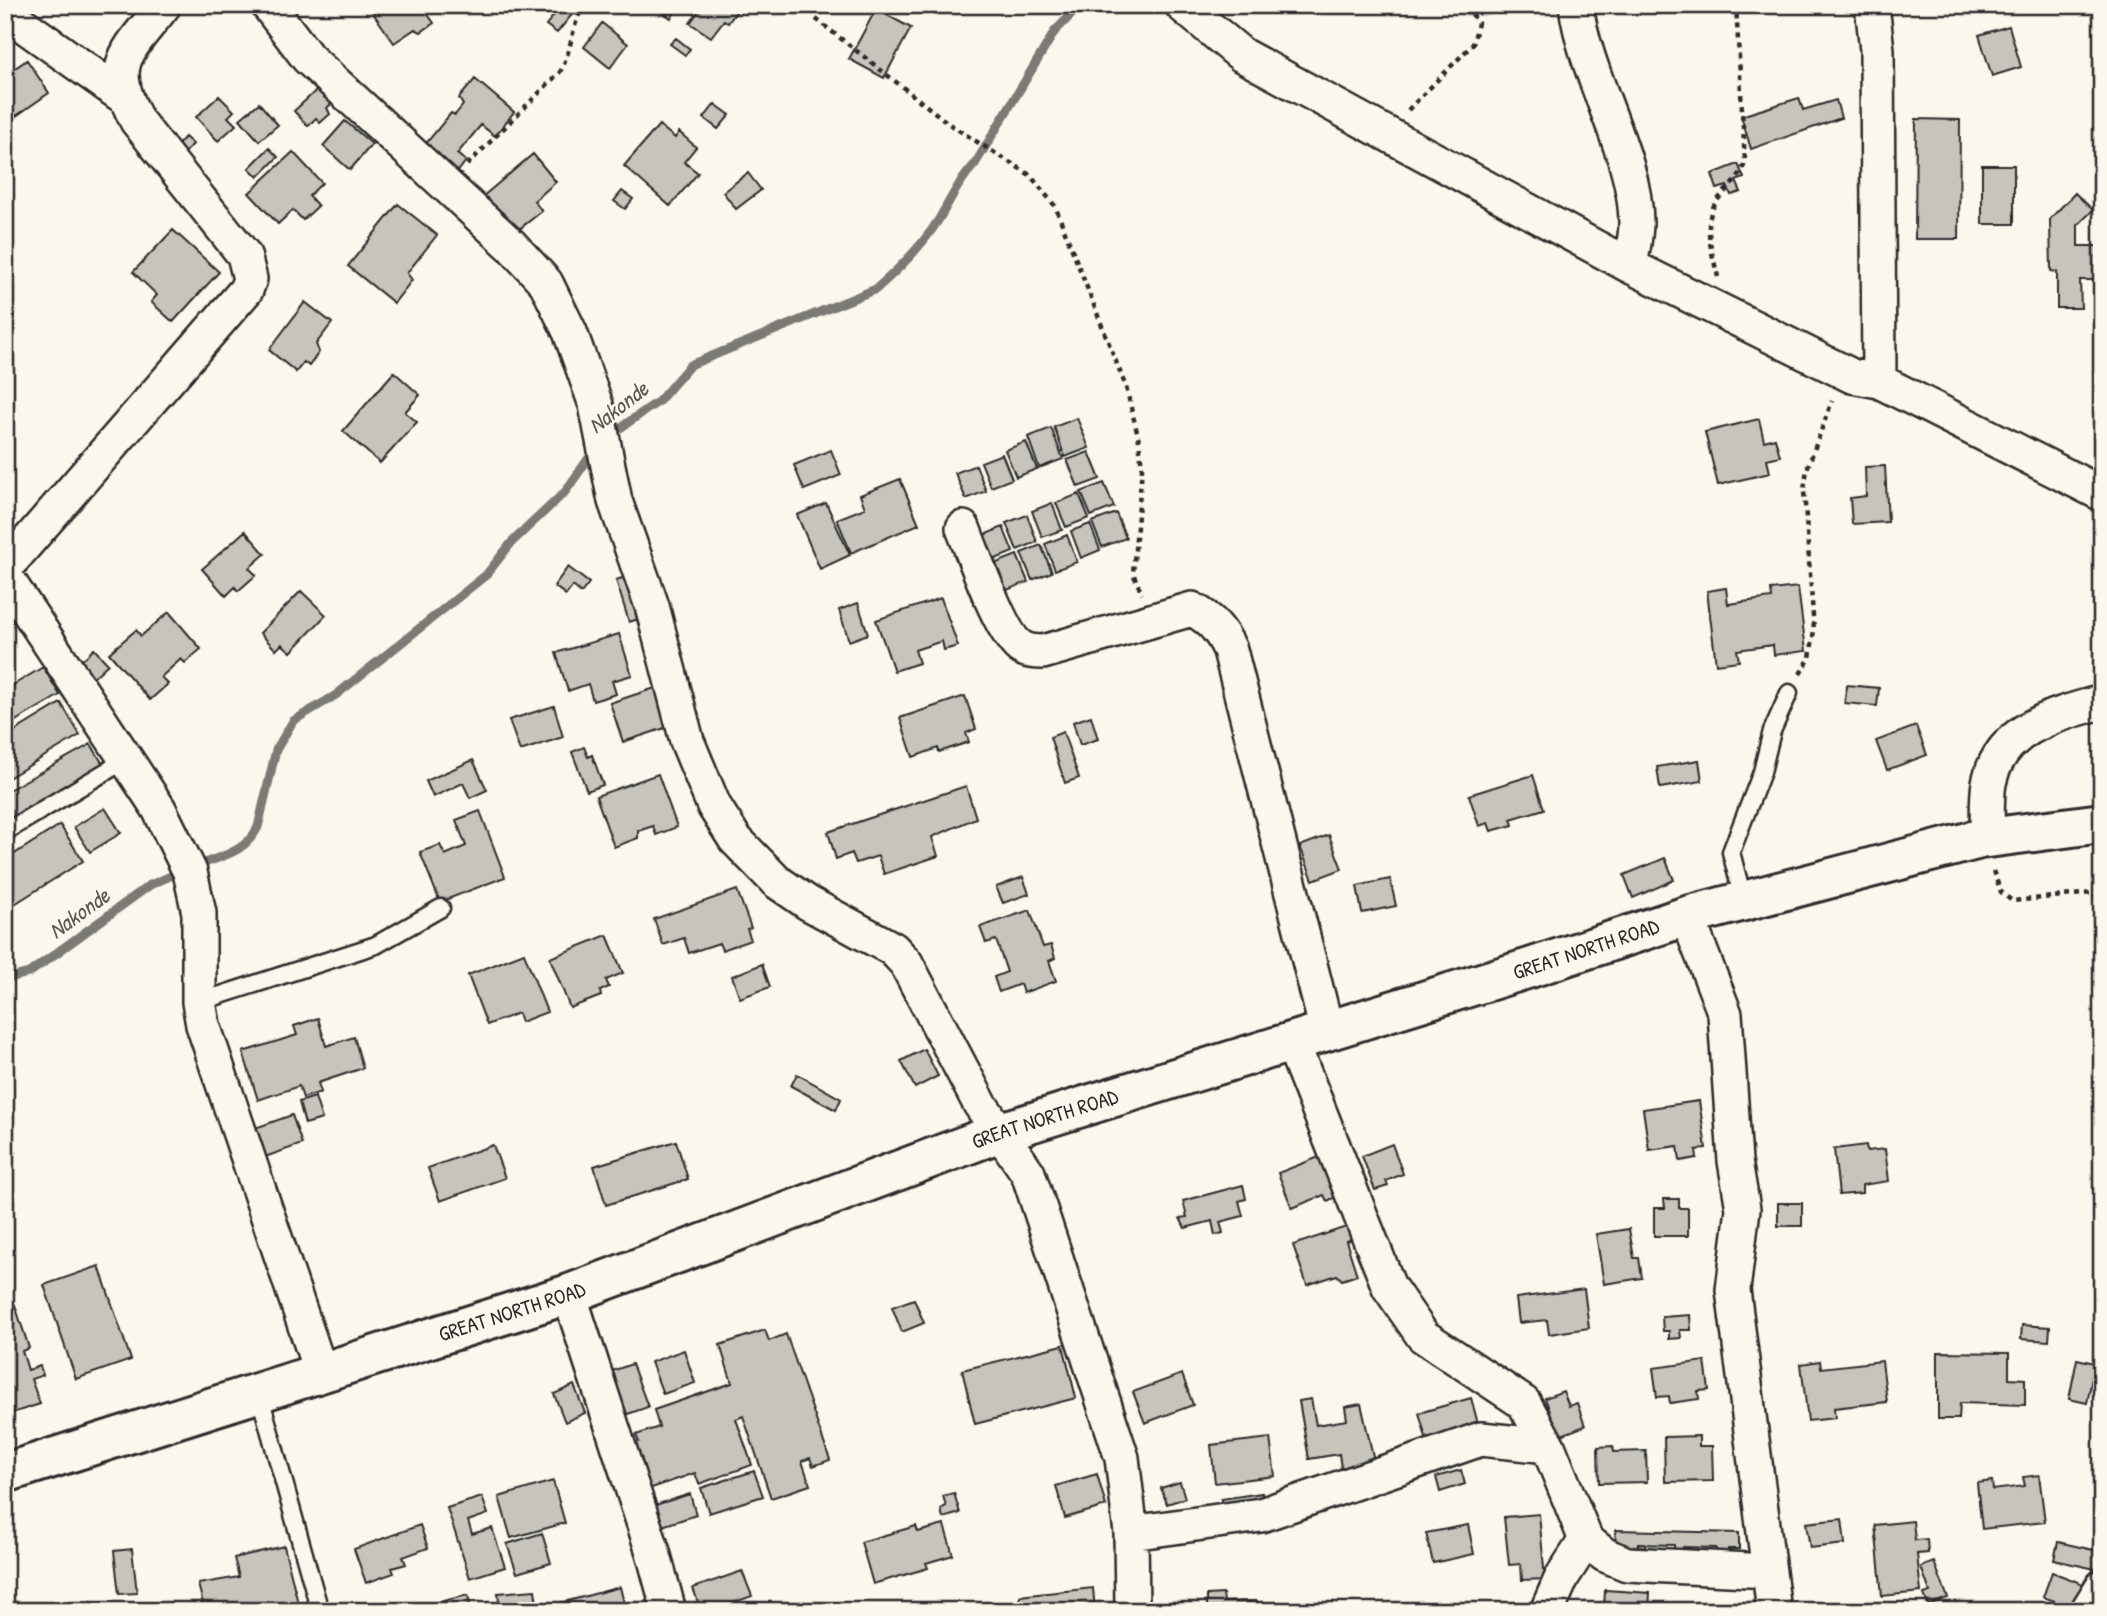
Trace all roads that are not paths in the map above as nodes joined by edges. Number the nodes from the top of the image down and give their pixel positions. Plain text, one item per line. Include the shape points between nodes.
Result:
1 (164, 5) edge
2 (268, 5) edge
3 (1182, 5) edge
4 (1576, 5) edge
5 (1872, 5) edge
6 (5, 12) edge
7 (124, 97) junction
8 (1630, 266) junction
9 (1866, 378) junction
10 (2102, 494) edge
11 (963, 528) dead end
12 (5, 568) edge
13 (5, 576) edge
14 (1789, 693) road end
15 (2102, 702) edge
16 (127, 759) junction
17 (2102, 823) edge
18 (5, 832) edge
19 (1984, 839) junction
20 (1744, 902) junction
21 (441, 908) dead end
22 (1687, 916) junction
23 (199, 1002) junction
24 (1310, 1037) junction
25 (1001, 1132) junction
26 (569, 1294) junction
27 (321, 1373) junction
28 (259, 1393) junction
29 (1548, 1446) junction
30 (5, 1473) edge
31 (1131, 1533) junction
32 (1586, 1540) junction
33 (1769, 1571) junction
34 (2102, 1587) edge
35 (320, 1611) edge
36 (669, 1611) edge
37 (1132, 1611) edge
38 (1548, 1611) edge
39 (1774, 1611) edge
40 (2087, 1611) edge

1 - 7 street via 123,59 120,79
2 - 25 street via 308,58 511,245 546,283 570,332 596,405 615,501 652,606 687,741 714,806 735,839 776,881 808,904 893,949 906,963 980,1104
3 - 8 street via 1242,55
4 - 8 street via 1581,40 1632,188 1636,226
5 - 9 street via 1877,50
6 - 7 street
7 - 12 street via 137,121 244,255 250,279 246,290
8 - 9 street
9 - 10 street
11 - 24 street via 1006,631 1019,647 1044,652 1192,609 1222,631 1230,650
13 - 16 street
14 - 20 lane via 1731,852
15 - 19 street via 2022,730 2009,741 1989,784
16 - 18 lane
16 - 23 street via 159,809 190,872 199,913
17 - 19 highway, GREAT NORTH ROAD
19 - 20 highway, GREAT NORTH ROAD
20 - 22 highway, GREAT NORTH ROAD
21 - 23 lane via 376,945
22 - 24 highway, GREAT NORTH ROAD
22 - 33 street via 1725,1014 1735,1161 1743,1209 1733,1290
23 - 27 street via 214,1064
24 - 25 highway, GREAT NORTH ROAD
24 - 29 street via 1389,1287 1423,1336 1524,1403
25 - 26 highway, GREAT NORTH ROAD
25 - 31 street via 1028,1173 1118,1446
26 - 27 highway, GREAT NORTH ROAD
26 - 36 street
27 - 28 highway, GREAT NORTH ROAD
28 - 30 highway, GREAT NORTH ROAD
28 - 35 lane
29 - 31 street via 1481,1439 1261,1515
29 - 32 street
31 - 37 street
32 - 33 street via 1627,1564
32 - 38 street via 1562,1577
33 - 39 street
34 - 40 street

